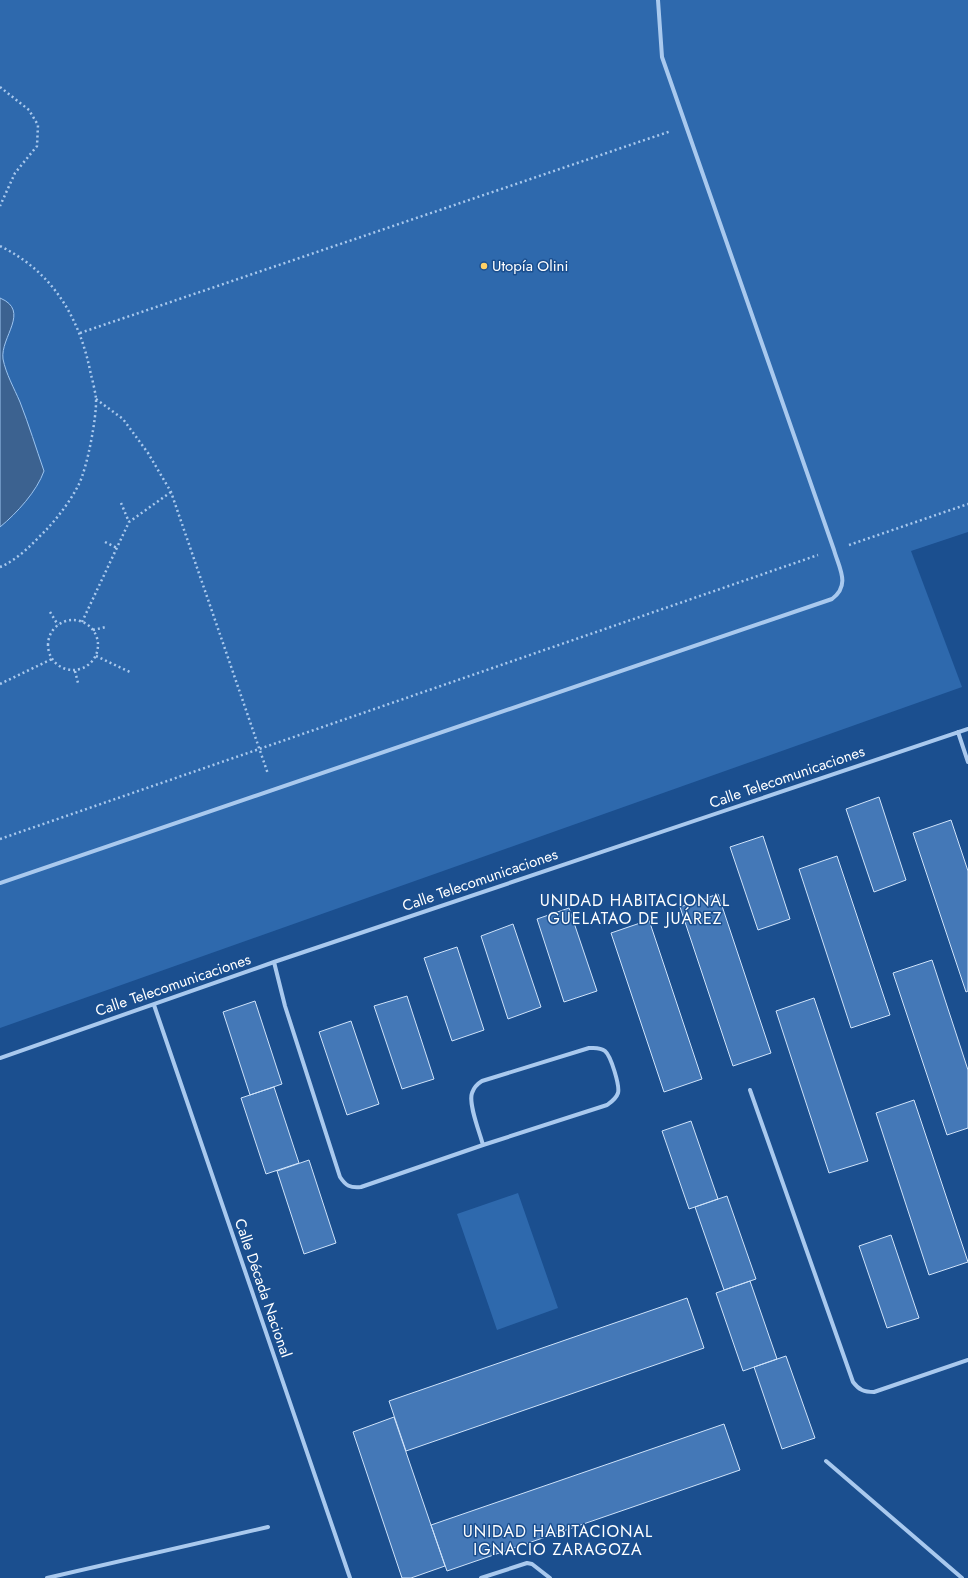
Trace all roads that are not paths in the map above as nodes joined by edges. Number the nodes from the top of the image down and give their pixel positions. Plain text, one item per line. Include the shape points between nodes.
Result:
1 (658, 0) edge
2 (968, 729) edge
3 (958, 732) junction
4 (968, 762) edge
5 (0, 883) edge
6 (274, 962) junction
7 (154, 1005) junction
8 (0, 1058) edge
9 (750, 1090) dead end
10 (483, 1145) junction
11 (968, 1360) edge
12 (826, 1460) dead end
13 (268, 1527) dead end
14 (47, 1578) edge
15 (350, 1578) edge
16 (482, 1578) edge
17 (550, 1578) edge
18 (962, 1578) edge

1 - 5 street via 662,57 834,550 842,577 843,586 839,594 832,599
2 - 3 street, Calle Telecomunicaciones
3 - 4 street
3 - 6 street, Calle Telecomunicaciones
6 - 7 street, Calle Telecomunicaciones
6 - 10 street via 285,1006 344,1184 352,1188 361,1187
7 - 8 street, Calle Telecomunicaciones
7 - 15 street, Calle Década Nacional
9 - 11 street via 853,1382 858,1389 874,1392
10 - 10 street via 607,1105 614,1100 618,1093 618,1084 606,1052 598,1048 589,1048 475,1086 471,1102
12 - 18 street
13 - 14 street
16 - 17 street via 527,1563

